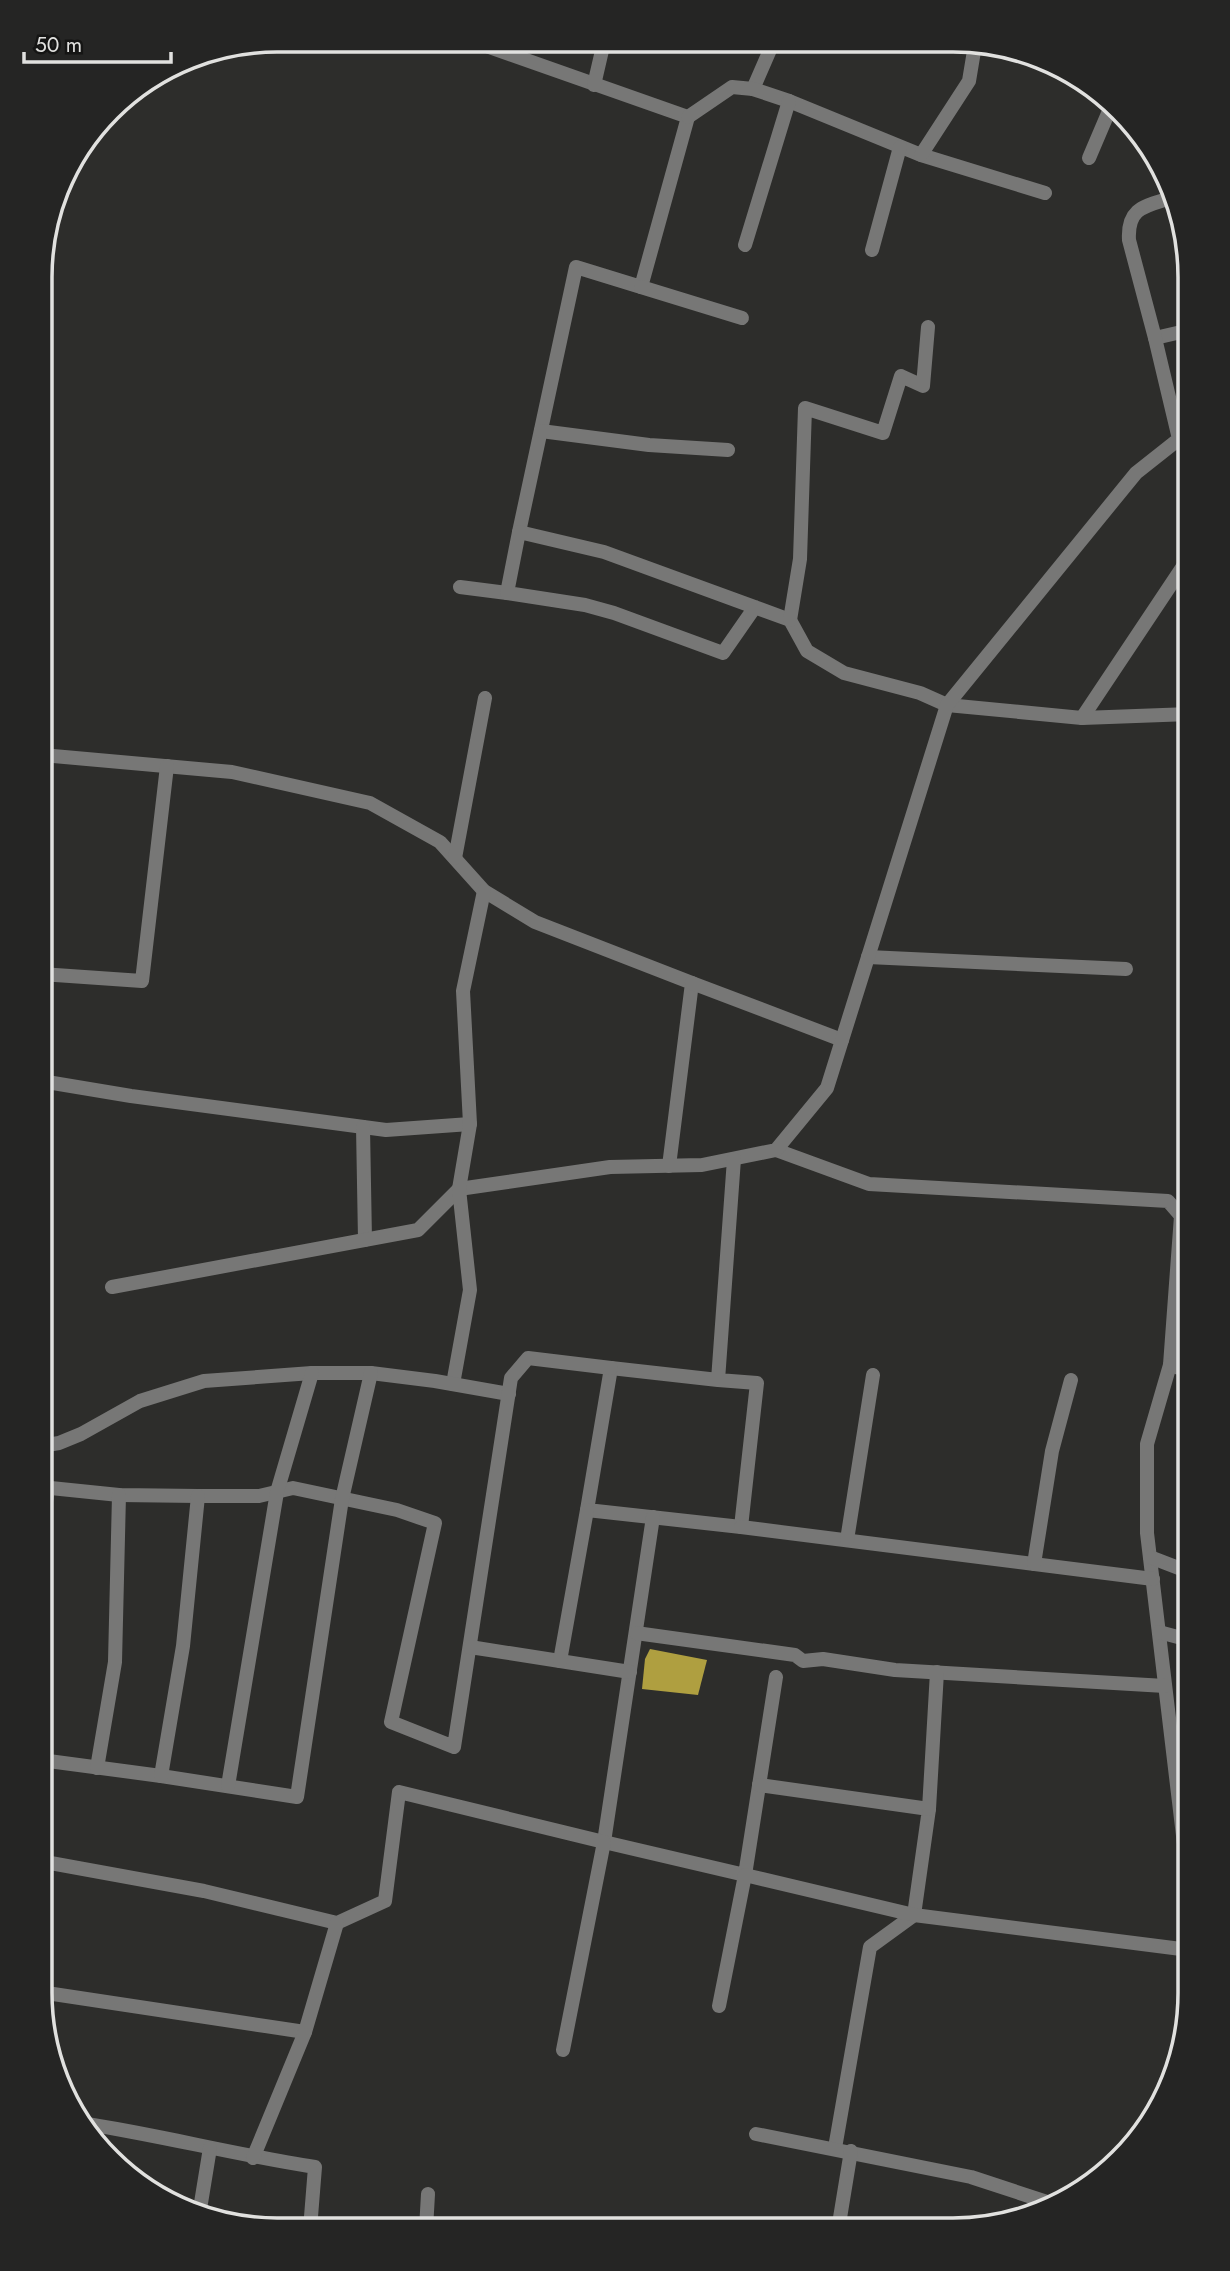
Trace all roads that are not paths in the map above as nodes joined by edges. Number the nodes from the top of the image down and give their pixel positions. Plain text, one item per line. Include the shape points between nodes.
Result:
1 (502, 52) edge
2 (602, 52) edge
3 (769, 52) edge
4 (974, 54) edge
5 (594, 85) junction
6 (753, 89) junction
7 (789, 101) junction
8 (1108, 115) edge
9 (688, 117) junction
10 (901, 147) junction
11 (921, 155) junction
12 (1089, 158) dead end
13 (1045, 193) dead end
14 (1164, 200) edge
15 (745, 245) dead end
16 (872, 250) dead end
17 (641, 287) junction
18 (742, 318) dead end
19 (928, 327) dead end
20 (1178, 333) edge
21 (1155, 338) junction
22 (1178, 418) edge
23 (541, 431) junction
24 (1178, 443) edge
25 (728, 450) dead end
26 (519, 532) junction
27 (1178, 574) edge
28 (460, 587) dead end
29 (506, 593) junction
30 (755, 607) junction
31 (790, 620) junction
32 (485, 698) dead end
33 (947, 705) junction
34 (1178, 714) edge
35 (1082, 718) junction
36 (52, 756) edge
37 (167, 766) junction
38 (455, 858) junction
39 (484, 891) junction
40 (868, 957) junction
41 (1126, 969) dead end
42 (52, 975) edge
43 (692, 983) junction
44 (842, 1040) junction
45 (52, 1084) edge
46 (470, 1124) junction
47 (363, 1127) junction
48 (776, 1150) junction
49 (734, 1159) junction
50 (669, 1166) junction
51 (459, 1189) junction
52 (1177, 1212) edge
53 (365, 1240) junction
54 (1177, 1264) edge
55 (112, 1287) dead end
56 (1170, 1364) junction
57 (1177, 1367) edge
58 (611, 1368) junction
59 (312, 1373) junction
60 (371, 1373) junction
61 (873, 1375) dead end
62 (718, 1380) junction
63 (1071, 1380) dead end
64 (453, 1384) junction
65 (509, 1394) junction
66 (52, 1444) edge
67 (52, 1488) edge
68 (277, 1492) junction
69 (119, 1495) junction
70 (198, 1496) junction
71 (342, 1499) junction
72 (587, 1510) junction
73 (653, 1517) junction
74 (741, 1527) junction
75 (847, 1540) junction
76 (1150, 1557) junction
77 (1034, 1564) junction
78 (1177, 1567) edge
79 (1153, 1579) junction
80 (1159, 1632) junction
81 (636, 1633) junction
82 (1177, 1637) edge
83 (470, 1647) junction
84 (560, 1661) junction
85 (630, 1672) junction
86 (937, 1672) junction
87 (776, 1677) dead end
88 (1165, 1686) junction
89 (52, 1762) edge
90 (97, 1768) junction
91 (161, 1776) junction
92 (759, 1785) junction
93 (228, 1786) junction
94 (1177, 1787) edge
95 (929, 1808) junction
96 (604, 1842) junction
97 (52, 1863) edge
98 (745, 1875) junction
99 (914, 1915) junction
100 (337, 1923) junction
101 (1177, 1948) edge
102 (52, 1994) edge
103 (719, 2006) dead end
104 (304, 2032) junction
105 (563, 2050) dead end
106 (95, 2125) edge
107 (756, 2134) dead end
108 (210, 2148) junction
109 (835, 2148) junction
110 (851, 2151) junction
111 (253, 2158) junction
112 (428, 2194) dead end
113 (1041, 2200) edge
114 (201, 2204) edge
115 (311, 2218) edge
116 (427, 2218) edge
117 (840, 2218) edge

1 - 5 street
2 - 5 street
3 - 6 street
4 - 11 street via 969,81
5 - 9 street
6 - 7 street
6 - 9 street via 732,87
7 - 10 street
7 - 15 street
8 - 12 street
9 - 17 street
10 - 11 street
10 - 16 street
11 - 13 street
14 - 21 street via 1138,209 1128,228
17 - 18 street
17 - 23 street via 576,267
19 - 31 street via 923,386 901,376 883,433 805,408 800,559
20 - 21 street
21 - 22 street
23 - 25 street
23 - 26 street
24 - 33 street via 1136,473
26 - 29 street
26 - 30 street via 604,552
27 - 35 street
28 - 29 street
29 - 30 street via 614,612 723,653
30 - 31 street
31 - 33 street via 807,651 844,673
32 - 38 street
33 - 35 street
33 - 40 street
34 - 35 street
36 - 37 street
37 - 38 street via 232,772 370,803 440,842
37 - 42 street via 142,981
38 - 39 street
39 - 43 street via 535,922
39 - 46 street via 463,992
40 - 41 street
40 - 44 street
43 - 44 street
43 - 50 street
44 - 48 street via 827,1088
45 - 47 street
46 - 47 street via 386,1130
46 - 51 street
47 - 53 street
48 - 49 street
48 - 52 street via 869,1184 1168,1201
49 - 50 street
49 - 62 street
50 - 51 street via 610,1167
51 - 53 street via 418,1230
51 - 64 street via 470,1290
53 - 55 street
54 - 56 street
56 - 57 street
56 - 76 street via 1147,1444
58 - 62 street
58 - 65 street via 528,1358 511,1378
58 - 72 street
59 - 60 street
59 - 66 street via 204,1381 140,1401 81,1434
59 - 68 street
60 - 64 street
60 - 71 street
61 - 75 street
62 - 74 street via 757,1383
63 - 77 street via 1052,1451
64 - 65 street
65 - 83 street
67 - 69 street
68 - 70 street
68 - 71 street via 293,1488
68 - 93 street
69 - 70 street
69 - 90 street via 115,1662
70 - 91 street via 183,1646
71 - 83 street via 435,1522 391,1722 454,1747
71 - 93 street via 297,1797
72 - 73 street
72 - 84 street
73 - 74 street
73 - 81 street
74 - 75 street
75 - 77 street
76 - 78 street
76 - 79 street
77 - 79 street
79 - 80 street
80 - 82 street
80 - 88 street
81 - 85 street
81 - 86 street via 795,1656 803,1661 823,1658
83 - 84 street
84 - 85 street
85 - 96 street
86 - 88 street
86 - 95 street
87 - 92 street
88 - 94 street
89 - 90 street
90 - 91 street
91 - 93 street
92 - 95 street
92 - 98 street
95 - 99 street
96 - 98 street
96 - 100 street via 399,1792 385,1901
96 - 105 street
97 - 100 street via 204,1891
98 - 99 street
98 - 103 street
99 - 101 street
99 - 109 street via 870,1947
100 - 104 street
102 - 104 street
104 - 111 street
106 - 108 street
107 - 109 street
108 - 111 street
108 - 114 street
109 - 110 street
110 - 113 street via 971,2177
110 - 117 street
111 - 115 street via 315,2167
112 - 116 street

